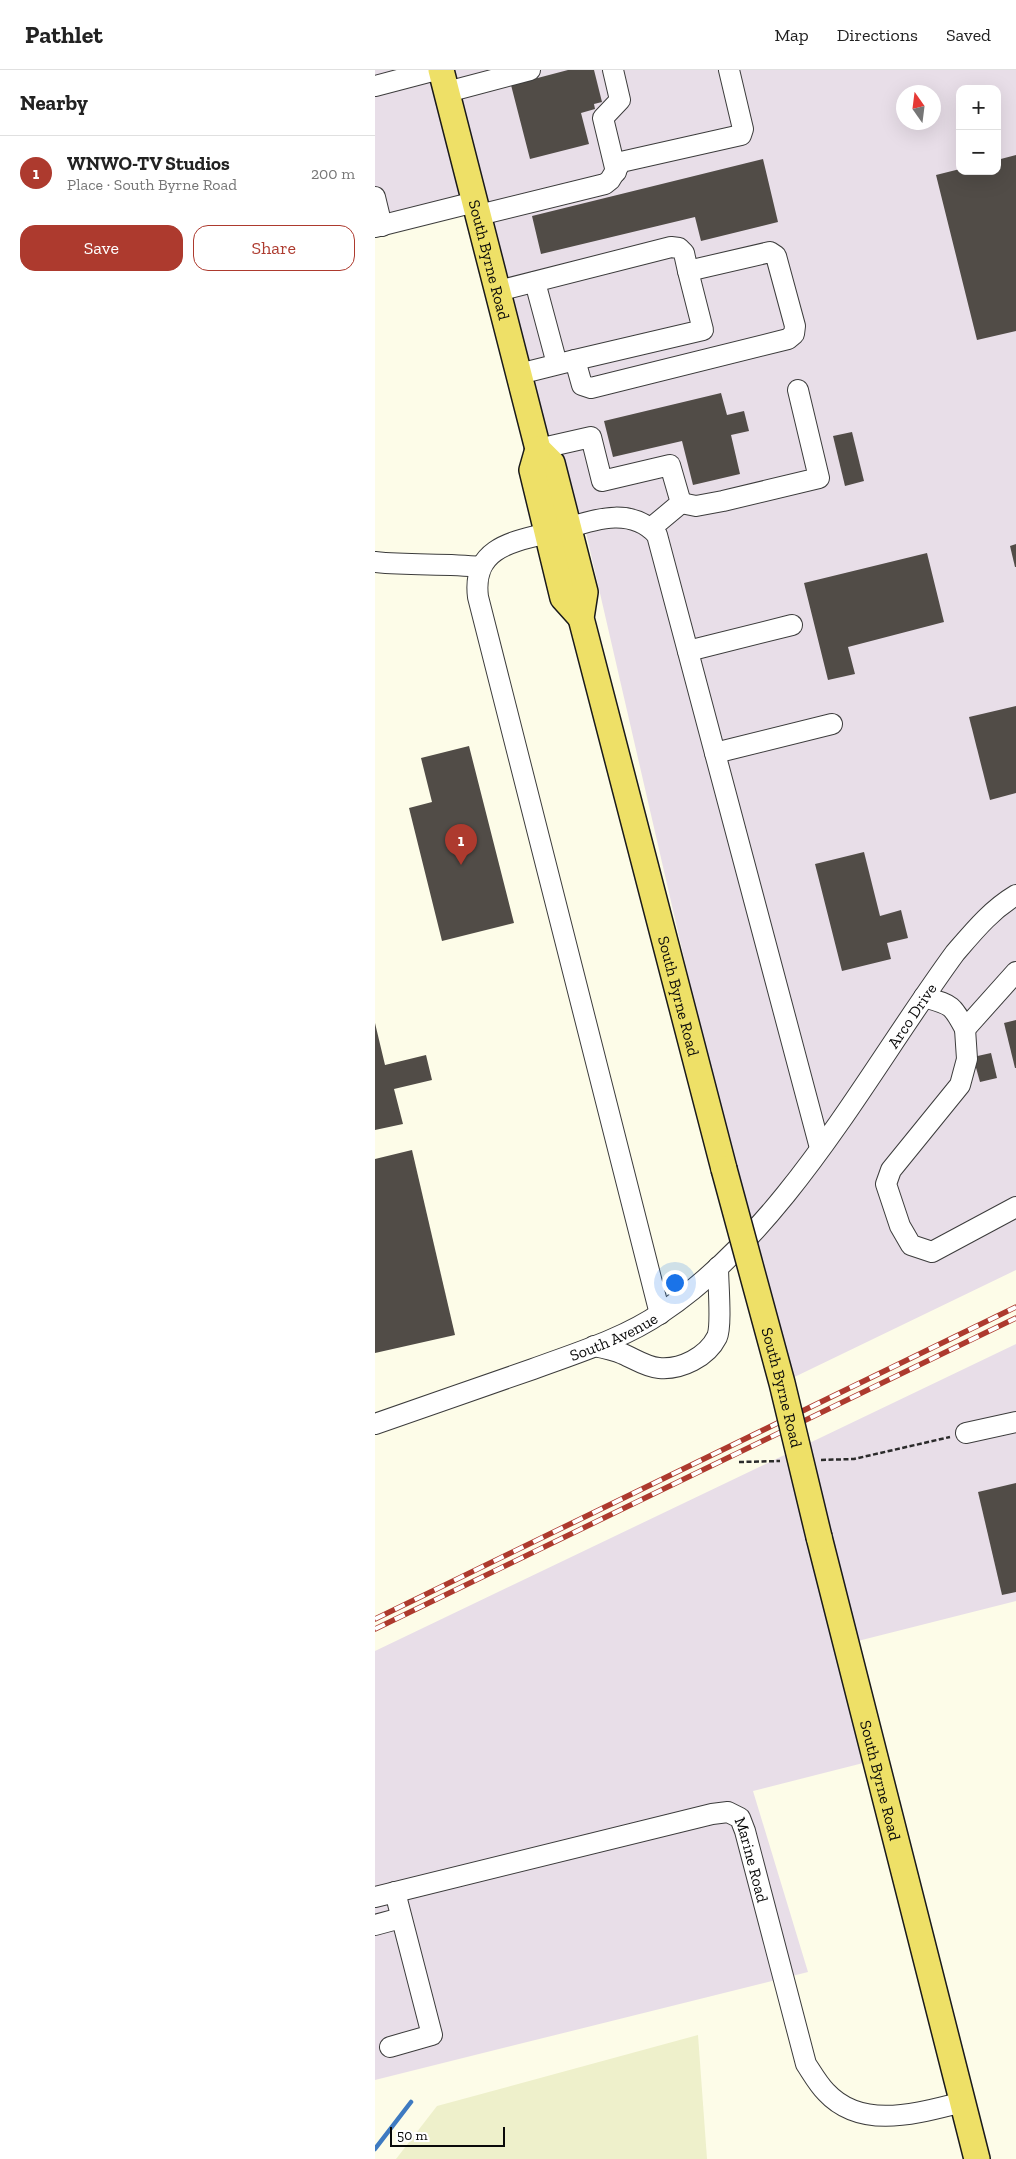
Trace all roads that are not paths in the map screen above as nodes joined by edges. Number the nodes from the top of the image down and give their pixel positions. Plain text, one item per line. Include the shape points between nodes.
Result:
1 (436, 70) edge
2 (530, 70) edge
3 (613, 70) edge
4 (729, 70) edge
5 (444, 81) edge
6 (375, 86) edge
7 (616, 172) junction
8 (375, 197) edge
9 (477, 209) junction
10 (379, 226) edge
11 (689, 271) junction
12 (535, 282) junction
13 (498, 291) junction
14 (703, 330) junction
15 (710, 358) junction
16 (566, 362) junction
17 (519, 374) junction
18 (799, 390) dead end
19 (538, 449) junction
20 (681, 503) junction
21 (651, 528) junction
22 (558, 530) junction
23 (375, 562) edge
24 (480, 567) junction
25 (792, 625) dead end
26 (688, 651) junction
27 (832, 724) dead end
28 (715, 753) junction
29 (1016, 895) edge
30 (1016, 972) edge
31 (924, 997) junction
32 (965, 1029) junction
33 (820, 1148) junction
34 (1016, 1207) edge
35 (718, 1267) junction
36 (660, 1314) junction
37 (593, 1346) junction
38 (1016, 1422) edge
39 (375, 1424) edge
40 (966, 1433) road end
41 (395, 1892) junction
42 (375, 1897) edge
43 (401, 1918) junction
44 (375, 1925) edge
45 (390, 2047) dead end
46 (963, 2102) junction
47 (977, 2159) edge

1 - 6 street
2 - 5 street
3 - 7 street via 620,100 603,118
4 - 7 street via 743,129 741,135 621,162
5 - 9 main road, South Byrne Road
7 - 9 street via 605,184
8 - 10 street
9 - 10 street
9 - 13 main road, South Byrne Road
11 - 12 street via 684,253 679,248 671,248
11 - 14 street
11 - 15 street via 770,252 776,256 795,326 794,334 788,339
12 - 13 street
12 - 16 street
13 - 17 main road, South Byrne Road
14 - 15 street
14 - 16 street
15 - 16 street via 591,388 582,384
16 - 17 street
17 - 19 main road, South Byrne Road
18 - 20 street via 819,478 696,506
19 - 20 street via 591,437 602,481 670,465
19 - 22 main road, South Byrne Road via 532,470
20 - 21 street
21 - 22 street via 637,520 619,517 596,519
21 - 26 street via 657,535
22 - 24 street via 500,548 489,555
22 - 46 main road, South Byrne Road, bridge via 563,598 581,618 782,1383
23 - 24 street
24 - 36 street via 478,597
25 - 26 street
26 - 28 street
27 - 28 street
28 - 33 street
29 - 31 street, Arco Drive via 979,925
30 - 32 street
31 - 32 street via 948,1004 956,1011
31 - 33 street, Arco Drive
32 - 34 street via 967,1059 959,1085 891,1170 886,1184 900,1226 911,1245 932,1252
33 - 35 street, South Avenue via 766,1218
35 - 36 street, South Avenue
35 - 37 street via 717,1336 692,1361 659,1368 610,1349
36 - 37 street, South Avenue
37 - 39 street, South Avenue
38 - 40 street
41 - 42 street, Marine Road
41 - 43 street
41 - 46 street, Marine Road via 728,1812 741,1818 806,2064 827,2093 855,2112 886,2117
43 - 44 street
43 - 45 street via 432,2035
46 - 47 main road, South Byrne Road

